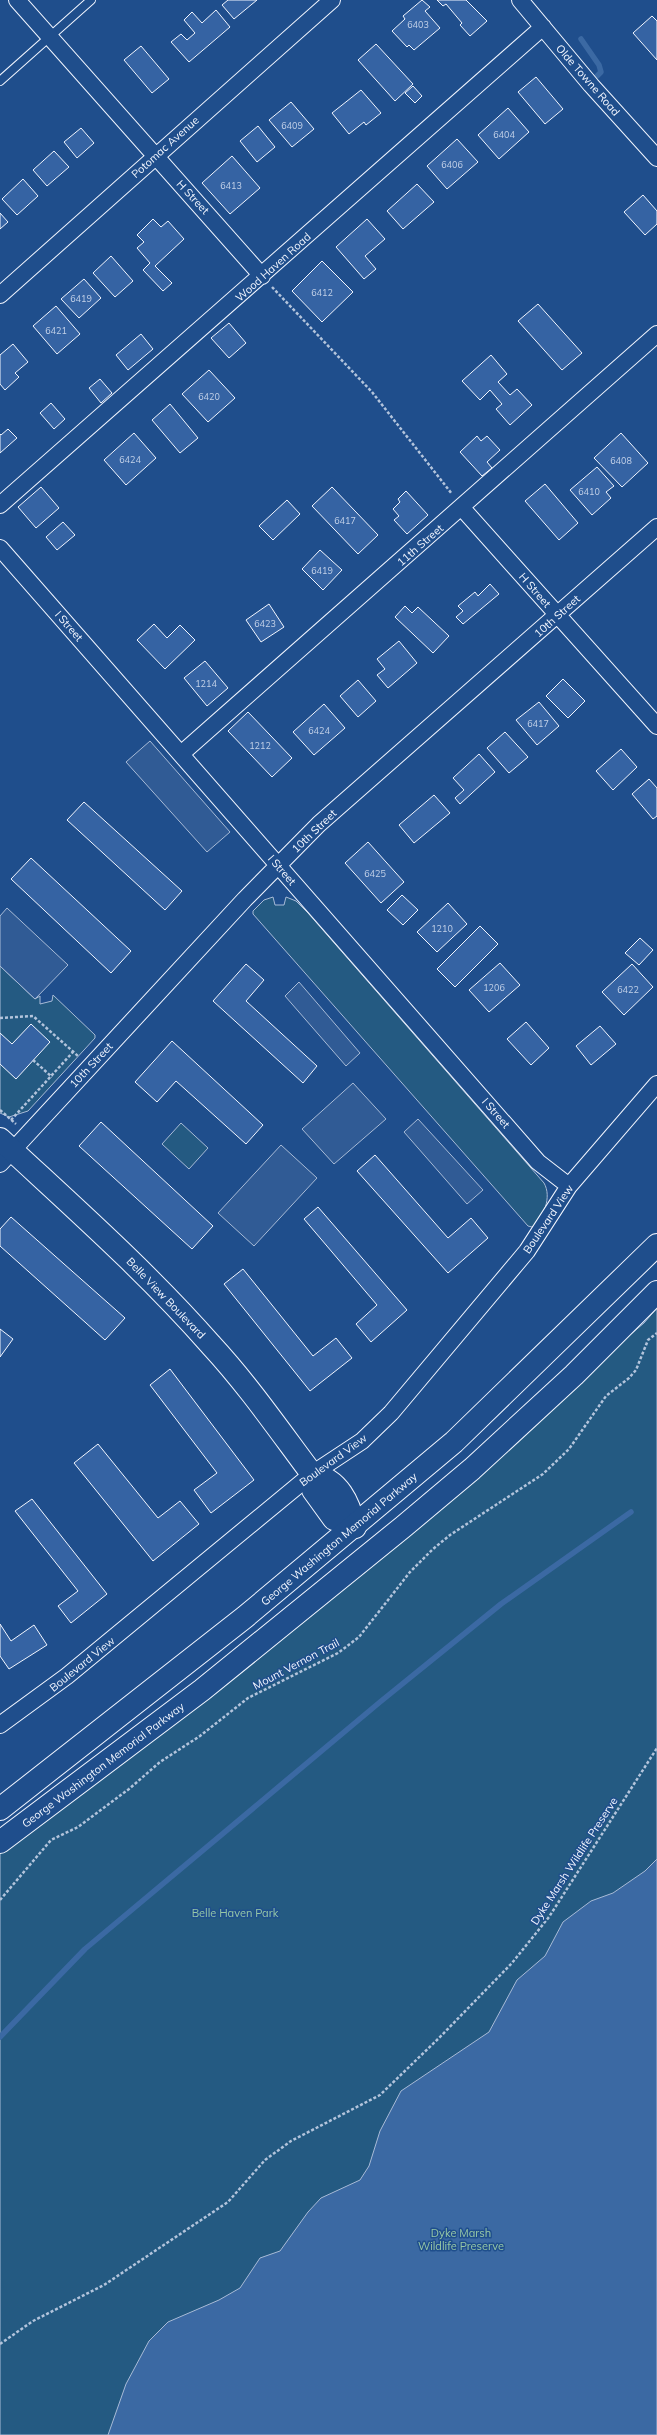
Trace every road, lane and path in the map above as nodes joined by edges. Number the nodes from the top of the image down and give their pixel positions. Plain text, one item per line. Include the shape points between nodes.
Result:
1 (17, 0) edge
2 (91, 0) edge
3 (332, 0) edge
4 (520, 0) edge
5 (543, 27) junction
6 (51, 36) junction
7 (0, 81) edge
8 (155, 156) junction
9 (657, 158) edge
10 (262, 276) junction
11 (0, 295) edge
12 (657, 334) edge
13 (0, 505) edge
14 (462, 508) junction
15 (657, 527) edge
16 (0, 548) edge
17 (557, 616) junction
18 (657, 726) edge
19 (181, 754) junction
20 (278, 866) junction
21 (0, 1018) edge
22 (33, 1060) dead end
23 (51, 1077) junction
24 (657, 1084) edge
25 (0, 1110) edge
26 (4, 1151) edge
27 (569, 1186) junction
28 (657, 1245) edge
29 (657, 1292) edge
30 (657, 1334) edge
31 (312, 1474) junction
32 (355, 1527) junction
33 (403, 1527) junction
34 (320, 1595) junction
35 (0, 1725) edge
36 (657, 1748) edge
37 (0, 1809) edge
38 (0, 1842) edge
39 (0, 1900) edge
40 (0, 2344) edge

1 - 6 street, H Street
2 - 6 lane
3 - 8 street, Potomac Avenue
4 - 5 street, Olde Towne Road
5 - 9 street, Olde Towne Road
5 - 10 street, Wood Haven Road
6 - 7 lane
6 - 8 street, H Street
8 - 10 street, H Street
8 - 11 street, Potomac Avenue
10 - 13 street, Wood Haven Road
10 - 14 path via 372,392
12 - 14 street, 11th Street
14 - 17 street, H Street
14 - 19 street, 11th Street
15 - 17 street, 10th Street
16 - 19 street, I Street
17 - 18 street, H Street
17 - 20 street, 10th Street via 319,824
19 - 20 street, I Street
20 - 26 street, 10th Street
20 - 27 street, I Street via 538,1162
21 - 23 path via 34,1016 73,1052
22 - 23 path
23 - 25 path via 11,1120
24 - 27 street, Boulevard View
26 - 31 main road, Belle View Boulevard via 178,1308 241,1379
27 - 31 street, Boulevard View via 527,1251 391,1413 362,1441
28 - 32 main road, George Washington Memorial Parkway via 460,1437
29 - 33 main road, George Washington Memorial Parkway via 574,1375 472,1469
30 - 39 path, Mount Vernon Trail via 648,1340 630,1378 606,1396 564,1454 543,1474 432,1549 410,1572 359,1637 338,1653 248,1698 200,1736 160,1762 78,1827 51,1840
31 - 32 main road via 331,1481 350,1504
31 - 35 street, Boulevard View via 67,1676
32 - 33 main road via 379,1532
32 - 34 main road via 356,1539 351,1553
32 - 37 main road, George Washington Memorial Parkway via 148,1695
33 - 34 main road, George Washington Memorial Parkway
34 - 38 main road, George Washington Memorial Parkway via 128,1748
36 - 40 path, Dyke Marsh Wildlife Preserve via 549,1917 512,1963 380,2095 291,2141 265,2160 228,2202 104,2285 33,2321

